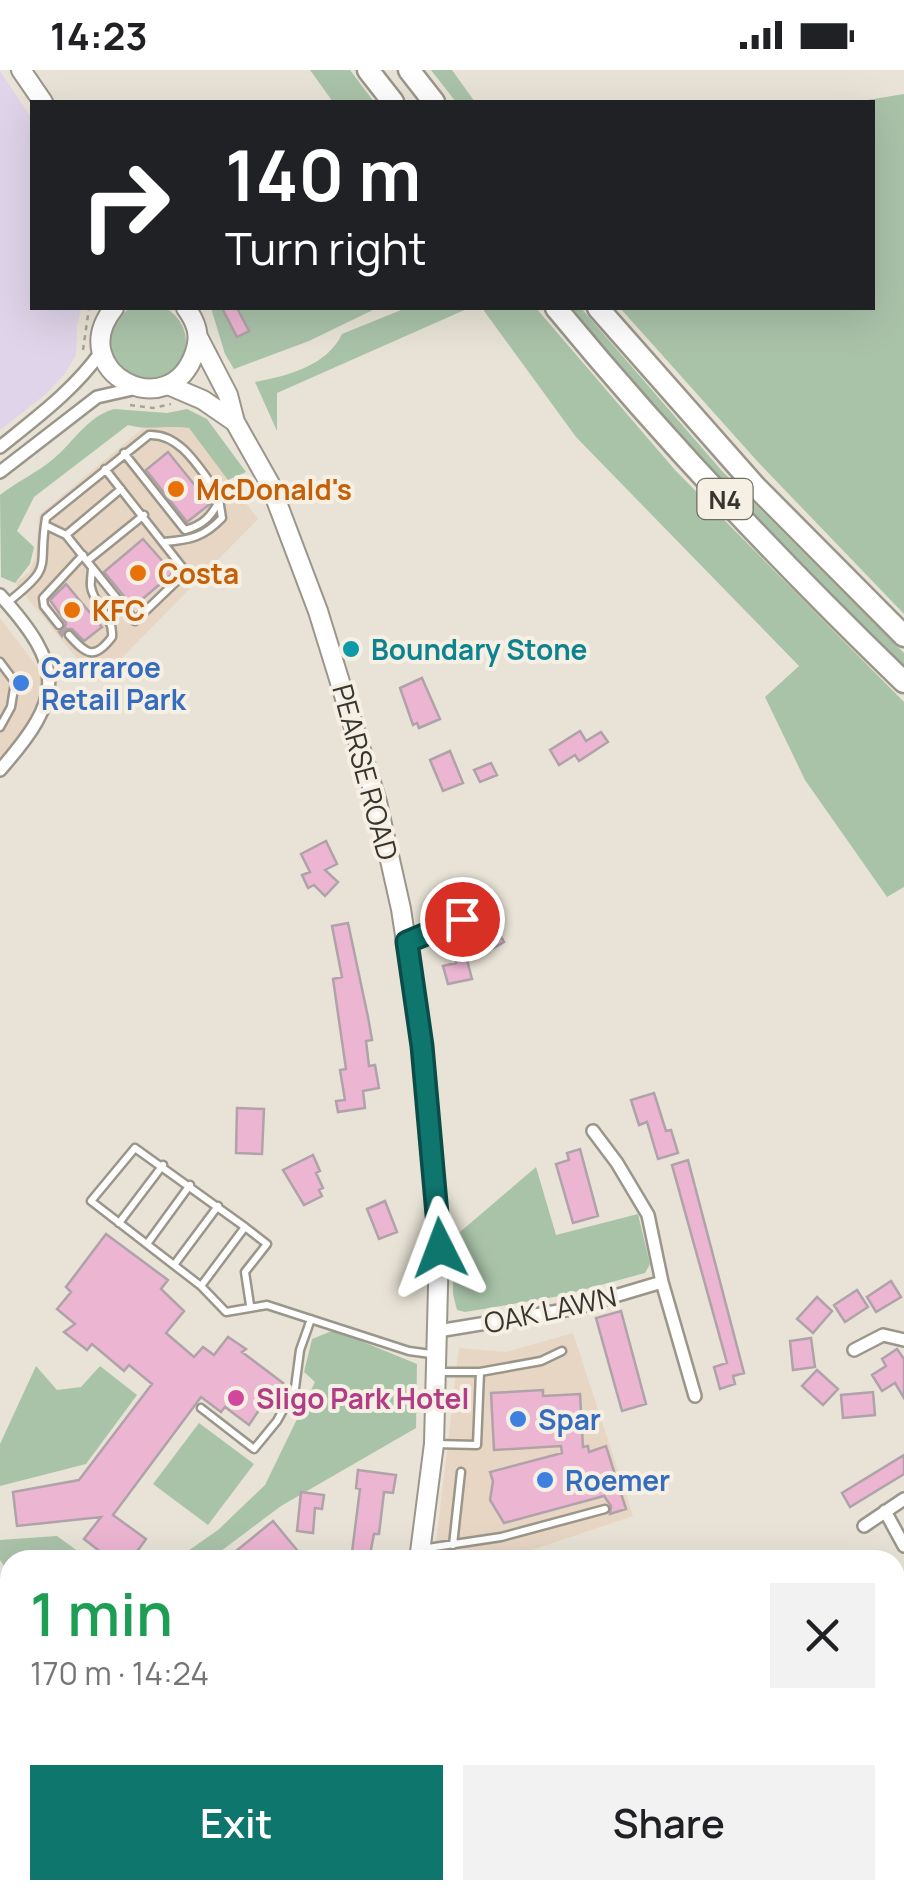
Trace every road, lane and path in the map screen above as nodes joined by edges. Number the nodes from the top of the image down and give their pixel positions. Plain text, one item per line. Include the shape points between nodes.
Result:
1 (22, 70) edge
2 (368, 70) edge
3 (409, 70) edge
4 (42, 100) edge
5 (391, 100) edge
6 (432, 100) edge
7 (89, 310) edge
8 (187, 310) edge
9 (558, 310) edge
10 (600, 310) edge
11 (107, 311) edge
12 (198, 337) junction
13 (101, 352) junction
14 (82, 360) dead end
15 (168, 385) junction
16 (132, 396) junction
17 (182, 404) dead end
18 (236, 422) junction
19 (0, 447) edge
20 (124, 453) junction
21 (105, 469) junction
22 (0, 472) edge
23 (121, 489) junction
24 (220, 500) junction
25 (144, 514) junction
26 (45, 525) junction
27 (66, 535) junction
28 (164, 542) junction
29 (88, 561) junction
30 (4, 599) edge
31 (59, 626) dead end
32 (69, 635) dead end
33 (904, 636) edge
34 (0, 662) edge
35 (904, 682) edge
36 (0, 727) edge
37 (0, 770) edge
38 (407, 942) junction
39 (481, 950) dead end
40 (592, 1131) dead end
41 (163, 1165) junction
42 (190, 1185) junction
43 (218, 1206) junction
44 (120, 1223) junction
45 (245, 1227) junction
46 (147, 1244) junction
47 (174, 1266) junction
48 (662, 1282) junction
49 (201, 1286) junction
50 (250, 1306) junction
51 (310, 1320) junction
52 (438, 1331) junction
53 (904, 1340) edge
54 (854, 1350) dead end
55 (562, 1351) dead end
56 (437, 1364) junction
57 (480, 1372) junction
58 (695, 1396) dead end
59 (200, 1408) dead end
60 (434, 1444) junction
61 (461, 1472) dead end
62 (904, 1500) edge
63 (605, 1509) dead end
64 (886, 1512) junction
65 (864, 1526) dead end
66 (453, 1545) junction
67 (904, 1546) edge
68 (420, 1550) edge
69 (434, 1550) edge

1 - 4 main road
2 - 5 highway
3 - 6 highway
7 - 14 path
8 - 12 main road, PEARSE ROAD
9 - 35 highway, N4 via 626,393
10 - 33 highway, N4 via 756,487
11 - 13 main road
12 - 15 main road via 186,372
12 - 18 main road, PEARSE ROAD
13 - 16 main road
13 - 19 street via 60,400
15 - 16 main road
15 - 18 main road
16 - 17 path via 153,408
16 - 22 street via 96,396
18 - 38 main road, PEARSE ROAD via 284,518 345,691
20 - 21 lane
20 - 24 lane via 149,434 166,436
20 - 24 lane via 186,530 209,518
21 - 23 lane
21 - 26 lane
23 - 25 lane
23 - 27 lane
24 - 28 lane via 222,518 208,532
25 - 28 lane
25 - 29 lane
26 - 27 lane
26 - 30 lane via 38,577
27 - 29 lane
28 - 29 lane via 186,572 135,621
29 - 31 lane via 43,598
29 - 32 lane via 90,588 112,636 89,653
30 - 37 street via 38,642 51,679 42,712
34 - 36 lane via 15,682
38 - 39 lane via 462,919
38 - 52 main road, PEARSE ROAD via 437,1206
40 - 48 street via 648,1215
41 - 42 lane
41 - 44 lane
41 - 44 lane via 135,1148 91,1201
42 - 43 lane
42 - 46 lane
43 - 45 lane
43 - 47 lane
44 - 46 lane
45 - 49 lane
45 - 50 lane via 267,1244 245,1272
46 - 47 lane
47 - 49 lane
48 - 52 street, OAK LAWN via 571,1310
48 - 58 street
49 - 50 lane via 226,1312
50 - 51 lane
51 - 56 lane
51 - 59 lane via 295,1388 254,1449
52 - 56 main road, PEARSE ROAD
53 - 54 street via 883,1335
55 - 57 lane
56 - 57 lane
56 - 60 main road, PEARSE ROAD
57 - 60 lane via 478,1445
60 - 68 main road, PEARSE ROAD
61 - 66 lane
62 - 64 street
63 - 66 lane
64 - 65 street
64 - 67 street
66 - 69 lane

